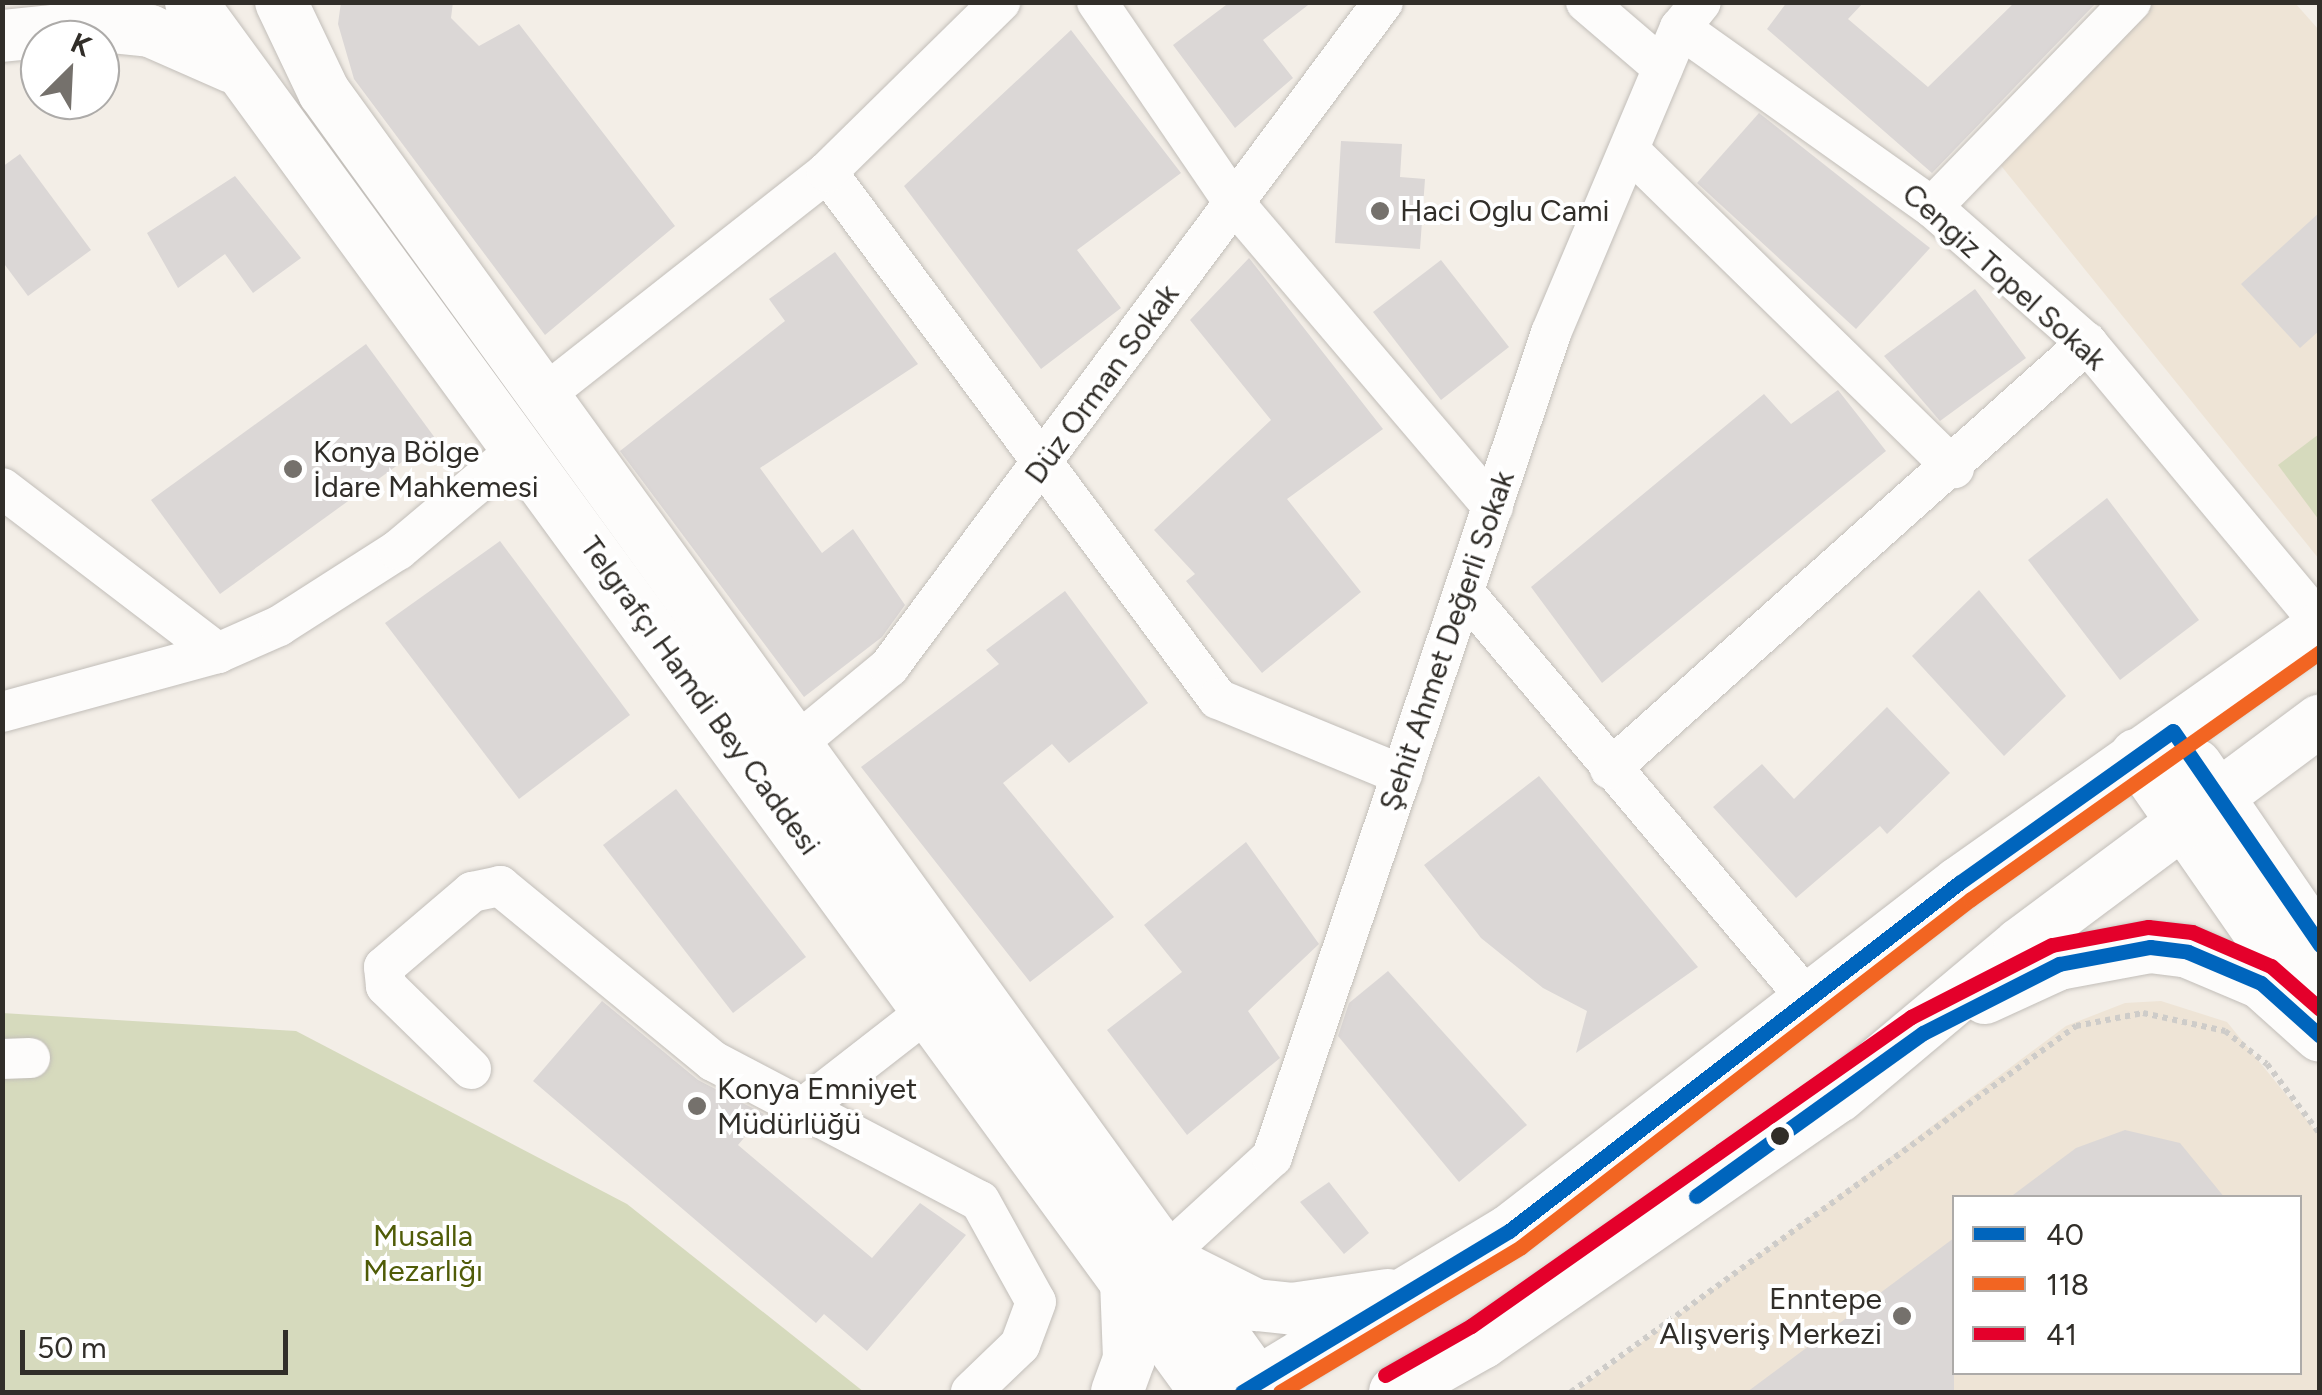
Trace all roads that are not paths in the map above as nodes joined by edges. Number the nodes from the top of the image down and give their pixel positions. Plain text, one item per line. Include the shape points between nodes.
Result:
1 (190, 2) edge
2 (280, 2) edge
3 (1000, 2) edge
4 (1097, 2) edge
5 (1383, 2) edge
6 (1586, 2) edge
7 (2132, 2) edge
8 (1690, 15) edge
9 (2, 36) edge
10 (1663, 68) junction
11 (254, 83) junction
12 (1629, 150) junction
13 (828, 172) junction
14 (1234, 204) junction
15 (1932, 207) junction
16 (2087, 342) junction
17 (544, 395) junction
18 (519, 448) junction
19 (1044, 464) junction
20 (1954, 468) junction
21 (2, 488) edge
22 (1493, 506) junction
23 (1464, 592) junction
24 (2320, 625) edge
25 (218, 653) junction
26 (2, 712) edge
27 (2320, 720) edge
28 (2154, 743) junction
29 (796, 744) junction
30 (1610, 769) junction
31 (1402, 774) junction
32 (2198, 806) junction
33 (2320, 946) edge
34 (1811, 1003) junction
35 (929, 1010) junction
36 (2320, 1019) edge
37 (2320, 1036) edge
38 (471, 1069) dead end
39 (1838, 1096) junction
40 (802, 1108) junction
41 (1146, 1268) junction
42 (1424, 1288) junction
43 (1482, 1344) junction
44 (1254, 1389) edge
45 (971, 1392) edge
46 (1117, 1392) edge
47 (1206, 1392) edge
48 (1395, 1392) edge
49 (1450, 1392) edge

1 - 11 main road, Telgrafçı Hamdi Bey Caddesi
2 - 17 main road, Telgrafçı Hamdi Bey Caddesi via 324,92
3 - 13 street
4 - 14 street
5 - 14 street, Düz Orman Sokak
6 - 10 street
7 - 15 street
8 - 10 street, Şehit Ahmet Değerli Sokak
8 - 15 street, Cengiz Topel Sokak
9 - 11 main road via 101,26 150,31 215,55
10 - 12 street, Şehit Ahmet Değerli Sokak
11 - 18 main road, Telgrafçı Hamdi Bey Caddesi
12 - 20 street
12 - 22 street, Şehit Ahmet Değerli Sokak via 1552,333
13 - 17 street
13 - 19 street
14 - 19 street, Düz Orman Sokak
14 - 22 street
15 - 16 street, Cengiz Topel Sokak
16 - 20 street
16 - 24 street, Cengiz Topel Sokak
17 - 29 main road, Telgrafçı Hamdi Bey Caddesi
18 - 25 street via 346,586
18 - 35 main road, Telgrafçı Hamdi Bey Caddesi
19 - 29 street, Düz Orman Sokak via 889,667
19 - 31 street via 1218,699
20 - 30 street
21 - 25 street
22 - 23 street, Şehit Ahmet Değerli Sokak
23 - 30 street
23 - 31 street, Şehit Ahmet Değerli Sokak
24 - 28 main road
25 - 26 street
27 - 32 main road
28 - 32 main road
28 - 34 main road via 1959,882
29 - 41 main road, Telgrafçı Hamdi Bey Caddesi
30 - 34 street
31 - 41 street, Şehit Ahmet Değerli Sokak via 1272,1158
32 - 33 main road
32 - 36 main road
32 - 39 main road
34 - 42 main road via 1646,1133
35 - 40 street
35 - 41 main road, Telgrafçı Hamdi Bey Caddesi
37 - 39 main road via 2261,983 2226,966 2150,948 2102,953 1999,991 1924,1032
38 - 40 street via 386,986 384,968 472,892 500,886 692,1047
39 - 43 main road
40 - 45 street via 952,1183 1001,1226 1028,1275 1033,1324
41 - 42 main road via 1292,1309
41 - 44 main road, Telgrafçı Hamdi Bey Caddesi
41 - 46 main road
41 - 47 main road, Telgrafçı Hamdi Bey Caddesi
42 - 44 main road
43 - 48 main road
43 - 49 main road

